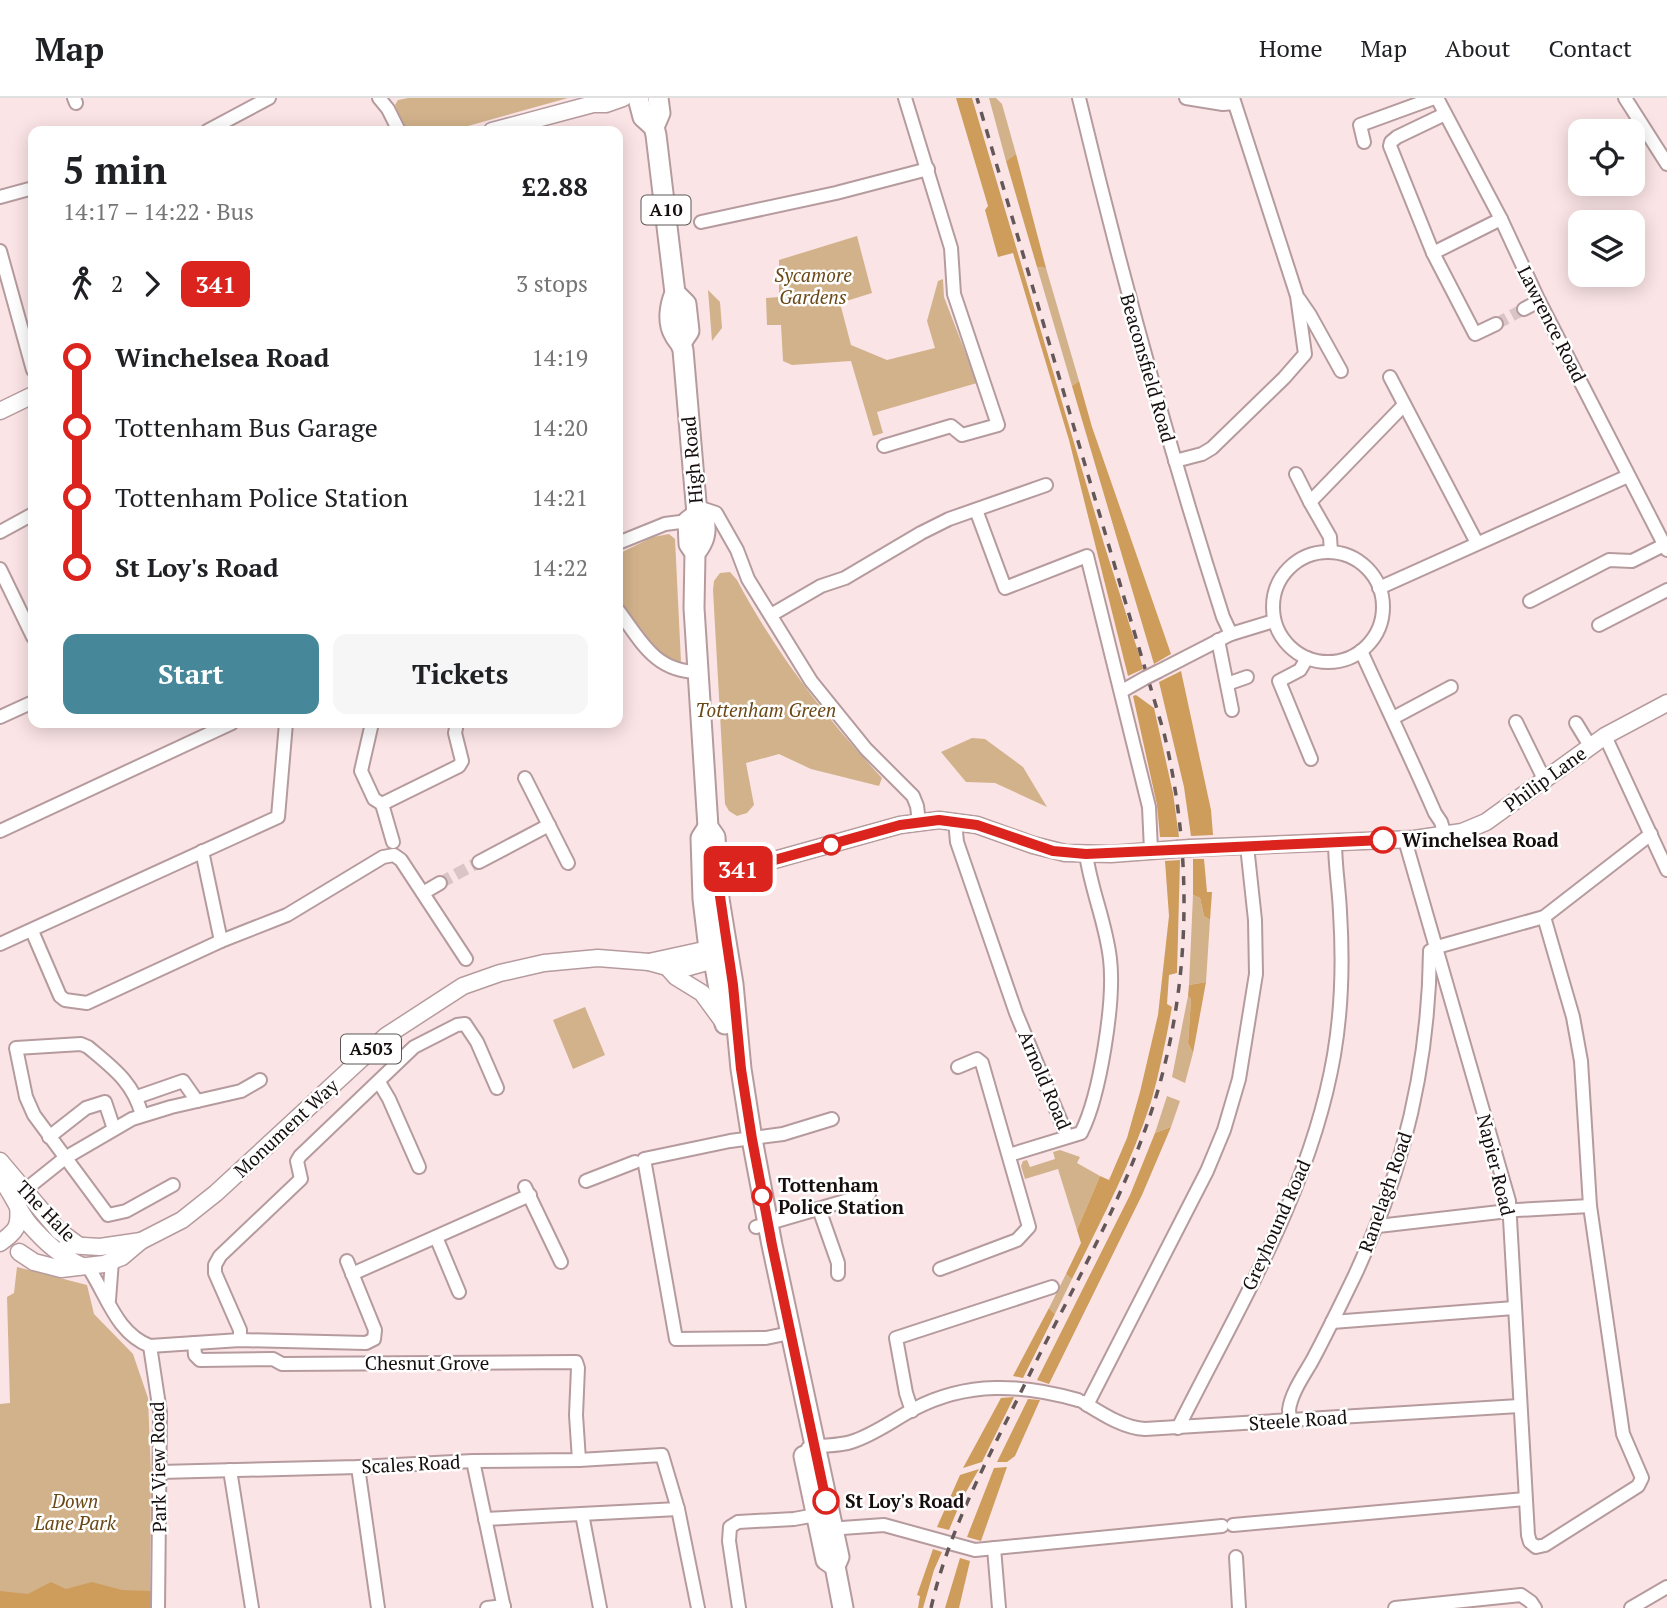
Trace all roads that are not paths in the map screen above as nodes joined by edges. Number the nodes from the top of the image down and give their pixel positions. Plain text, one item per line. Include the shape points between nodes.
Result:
1 (268, 98) edge
2 (623, 98) edge
3 (638, 98) edge
4 (657, 98) edge
5 (905, 98) edge
6 (1079, 98) edge
7 (1186, 98) edge
8 (1435, 98) edge
9 (1625, 98) edge
10 (385, 100) edge
11 (595, 101) edge
12 (1233, 101) edge
13 (1445, 114) junction
14 (216, 126) edge
15 (397, 126) edge
16 (509, 126) edge
17 (654, 127) junction
18 (1364, 142) dead end
19 (1667, 164) edge
20 (928, 169) junction
21 (28, 189) edge
22 (0, 197) edge
23 (1501, 219) junction
24 (701, 222) dead end
25 (0, 251) edge
26 (1433, 253) junction
27 (1297, 296) junction
28 (1539, 301) junction
29 (1524, 309) tunnel mouth
30 (1496, 324) tunnel mouth
31 (1327, 346) junction
32 (28, 352) edge
33 (1305, 354) junction
34 (1341, 371) dead end
35 (1390, 377) dead end
36 (28, 400) edge
37 (1404, 405) junction
38 (0, 411) edge
39 (884, 446) dead end
40 (1175, 461) junction
41 (1296, 474) dead end
42 (1628, 476) junction
43 (1046, 485) dead end
44 (1310, 502) junction
45 (976, 510) junction
46 (693, 513) junction
47 (28, 517) edge
48 (0, 532) edge
49 (623, 540) edge
50 (1477, 543) junction
51 (1666, 548) edge
52 (1331, 552) junction
53 (0, 569) edge
54 (1379, 588) junction
55 (1667, 590) edge
56 (1530, 601) dead end
57 (771, 615) junction
58 (623, 616) edge
59 (1274, 621) junction
60 (1599, 625) dead end
61 (28, 627) edge
62 (1231, 634) junction
63 (1218, 640) junction
64 (1361, 651) junction
65 (1307, 658) junction
66 (699, 672) junction
67 (1247, 677) dead end
68 (1227, 684) junction
69 (1451, 687) dead end
70 (1122, 691) junction
71 (1667, 703) edge
72 (28, 704) edge
73 (1232, 710) dead end
74 (0, 717) edge
75 (1393, 718) junction
76 (1516, 722) dead end
77 (1576, 723) dead end
78 (221, 728) edge
79 (286, 728) edge
80 (371, 728) edge
81 (456, 728) edge
82 (1605, 736) junction
83 (1590, 746) junction
84 (1311, 759) dead end
85 (525, 778) dead end
86 (1544, 779) junction
87 (382, 804) junction
88 (955, 821) junction
89 (919, 822) junction
90 (549, 825) junction
91 (0, 831) edge
92 (1651, 834) junction
93 (1445, 835) junction
94 (1405, 840) junction
95 (1335, 842) junction
96 (1247, 846) junction
97 (394, 848) junction
98 (1151, 850) junction
99 (202, 851) junction
100 (1086, 854) junction
101 (479, 862) tunnel mouth
102 (568, 863) dead end
103 (1667, 870) edge
104 (710, 878) junction
105 (440, 883) tunnel mouth
106 (423, 893) junction
107 (1544, 917) junction
108 (706, 928) junction
109 (32, 931) junction
110 (221, 941) junction
111 (0, 944) edge
112 (1437, 947) junction
113 (717, 954) junction
114 (466, 959) dead end
115 (669, 962) junction
116 (1448, 987) junction
117 (1430, 990) junction
118 (724, 1023) junction
119 (958, 1067) dead end
120 (260, 1080) dead end
121 (379, 1082) junction
122 (497, 1088) dead end
123 (137, 1097) junction
124 (197, 1101) junction
125 (142, 1115) junction
126 (832, 1119) dead end
127 (114, 1129) junction
128 (1067, 1136) junction
129 (49, 1137) junction
130 (746, 1139) junction
131 (1009, 1155) junction
132 (65, 1158) junction
133 (0, 1161) edge
134 (639, 1161) junction
135 (419, 1167) dead end
136 (0, 1178) edge
137 (596, 1181) dead end
138 (173, 1185) dead end
139 (869, 1194) dead end
140 (21, 1197) junction
141 (38, 1206) junction
142 (1590, 1206) junction
143 (819, 1209) junction
144 (1510, 1211) junction
145 (762, 1226) junction
146 (1378, 1226) junction
147 (436, 1237) junction
148 (44, 1240) junction
149 (142, 1241) junction
150 (0, 1243) edge
151 (78, 1245) junction
152 (0, 1250) edge
153 (19, 1252) junction
154 (112, 1261) junction
155 (347, 1261) dead end
156 (561, 1262) dead end
157 (86, 1267) junction
158 (940, 1269) dead end
159 (352, 1274) junction
160 (838, 1274) dead end
161 (1052, 1287) dead end
162 (459, 1292) dead end
163 (109, 1303) junction
164 (1514, 1308) junction
165 (1332, 1322) junction
166 (784, 1334) junction
167 (240, 1340) junction
168 (194, 1343) junction
169 (150, 1346) junction
170 (1083, 1402) junction
171 (1519, 1406) junction
172 (912, 1410) junction
173 (1291, 1420) junction
174 (1178, 1428) junction
175 (809, 1448) junction
176 (579, 1460) junction
177 (473, 1461) junction
178 (358, 1467) junction
179 (230, 1470) junction
180 (160, 1472) junction
181 (1525, 1499) junction
182 (678, 1509) junction
183 (582, 1514) junction
184 (485, 1519) junction
185 (824, 1522) junction
186 (994, 1548) junction
187 (1236, 1558) dead end
188 (1667, 1587) edge
189 (504, 1607) edge
190 (159, 1608) edge
191 (252, 1608) edge
192 (378, 1608) edge
193 (487, 1608) edge
194 (600, 1608) edge
195 (698, 1608) edge
196 (738, 1608) edge
197 (843, 1608) edge
198 (999, 1608) edge
199 (1239, 1608) edge
200 (1403, 1608) edge
201 (1535, 1608) edge
202 (1631, 1608) edge

1 - 14 street
2 - 11 main road via 606,104
3 - 17 highway, High Road / A10 via 643,117
4 - 17 highway, A10 via 660,113
5 - 20 street
6 - 40 street, Beaconsfield Road via 1130,305
7 - 12 street via 1223,104
8 - 13 street, Lawrence Road
8 - 18 street via 1360,125
9 - 19 street
10 - 15 street
11 - 16 main road
12 - 27 street
13 - 23 street, Lawrence Road
13 - 26 street via 1397,137 1390,146
17 - 46 highway, High Road / A10 via 675,293 671,323 681,343
20 - 24 street
20 - 39 street via 951,248 954,294 998,425 962,435 951,426
21 - 22 street
23 - 26 street
23 - 28 street, Lawrence Road
25 - 32 street
26 - 30 street via 1475,334
27 - 31 street
27 - 33 street
28 - 29 street
28 - 42 street, Lawrence Road
31 - 33 street
31 - 34 street
33 - 40 street via 1212,448
35 - 37 street
36 - 38 main road
37 - 44 street
37 - 50 street
40 - 62 street, Beaconsfield Road
41 - 44 street
42 - 50 street
42 - 51 street, Lawrence Road
43 - 45 street
44 - 52 street via 1330,537
45 - 57 street via 921,533
45 - 70 street via 1005,589 1087,556
46 - 49 street
46 - 57 street via 716,513
46 - 66 highway, High Road / A10 via 689,544 695,553
47 - 48 street
50 - 54 street
51 - 56 street via 1632,561 1609,560
52 - 54 street via 1363,564
52 - 59 street via 1303,558 1285,572 1273,598
53 - 61 street
54 - 64 street via 1381,621
55 - 60 street
57 - 89 street via 811,681 866,749 913,796
58 - 66 street via 655,658 676,670
59 - 62 street
59 - 65 street via 1284,641
62 - 63 street
63 - 68 street
63 - 70 street, bridge
64 - 65 street via 1336,661
64 - 75 street
65 - 84 street via 1300,670 1279,681
66 - 104 highway, High Road / A10 via 708,827 715,837
67 - 68 street
68 - 73 street
69 - 75 street
70 - 98 street via 1149,807
71 - 82 main road, Philip Lane
72 - 74 street
75 - 93 street
76 - 86 street
77 - 83 street
78 - 91 street
79 - 99 street via 278,817
80 - 87 street via 361,771 374,799
81 - 87 street via 462,761 458,766
82 - 83 main road, Philip Lane
82 - 92 street
83 - 86 main road, Philip Lane
85 - 90 street
86 - 93 main road, Philip Lane via 1486,822
87 - 97 street
88 - 89 main road, Philip Lane
88 - 100 main road, Philip Lane via 1053,851
88 - 128 street, Arnold Road via 957,842 1016,1013
89 - 104 main road, Philip Lane
90 - 101 street
90 - 102 street
92 - 103 street
92 - 107 street
93 - 94 main road, Philip Lane
94 - 95 main road, Philip Lane
94 - 112 street, Napier Road
95 - 96 main road, Philip Lane
95 - 174 street, Greyhound Road via 1342,971 1334,1055 1319,1117 1294,1193
96 - 98 main road, Philip Lane, bridge
96 - 170 street via 1256,974 1239,1079 1224,1130 1207,1171
97 - 106 street
97 - 110 street via 287,915
98 - 100 main road, Philip Lane
99 - 109 street
99 - 110 street
100 - 128 street, Arnold Road via 1110,959 1109,998 1102,1063 1085,1125 1076,1135
104 - 108 highway, High Road / A10
104 - 113 highway, High Road / A10
105 - 106 street
106 - 114 street
107 - 112 street
107 - 142 street via 1581,1061
108 - 113 highway, High Road / A10
108 - 115 main road
109 - 110 street via 60,996 83,1004
109 - 111 street
112 - 116 street, Napier Road
112 - 117 street, Ranelagh Road via 1430,951
113 - 115 main road, Monument Way via 678,970
113 - 118 highway, High Road / A10
113 - 130 highway, High Road / A10 via 741,1069
115 - 118 main road, A503 via 676,977 702,993
115 - 149 main road, Monument Way / A503 via 598,958 544,963 463,986 386,1036 216,1193 182,1220
116 - 117 street
116 - 144 street, Napier Road
117 - 146 street, Ranelagh Road via 1418,1089
118 - 130 highway, High Road / A10
119 - 131 street via 977,1059 982,1063
120 - 124 street via 241,1091
121 - 122 street via 422,1042 465,1024
121 - 135 street
121 - 167 street via 300,1156 301,1179 217,1261 215,1273
123 - 124 street via 183,1081
123 - 125 street
123 - 129 street via 86,1045 16,1048 26,1097
124 - 125 street
125 - 127 street
126 - 130 street via 783,1135
127 - 129 street via 105,1102 86,1108
127 - 132 street
128 - 131 street
129 - 132 street
130 - 134 street
130 - 145 highway, High Road / A10
131 - 158 street via 1029,1227 1017,1240
132 - 138 street via 108,1215 126,1211
132 - 140 street
133 - 140 main road, The Hale
134 - 137 street
134 - 166 street via 676,1339
136 - 140 main road, The Hale
139 - 143 street
140 - 141 main road, The Hale
140 - 148 main road, The Hale via 30,1225
140 - 150 main road via 17,1229
141 - 148 main road
141 - 151 main road, The Hale
142 - 144 street
142 - 181 street, Napier Road via 1623,1434 1643,1478 1638,1486 1536,1547 1530,1542
143 - 145 street
143 - 160 street
144 - 146 street
144 - 164 street, Napier Road
145 - 166 highway, High Road / A10
146 - 165 street, Ranelagh Road
147 - 156 street via 527,1191
147 - 159 street
147 - 162 street
148 - 151 main road
148 - 153 main road
148 - 157 main road, The Hale
149 - 151 main road, The Hale / A503
149 - 154 main road, Monument Way / A503
152 - 153 main road
153 - 157 main road, Monument Way via 34,1262 61,1269
154 - 157 main road, Monument Way / A503
154 - 163 street
155 - 159 street
157 - 163 street
159 - 167 street via 375,1330 374,1339 361,1345
161 - 172 street via 896,1338
163 - 169 street via 131,1335
164 - 165 street
164 - 171 street, Napier Road
165 - 173 street, Ranelagh Road via 1297,1389 1289,1411
166 - 175 highway, High Road / A10
167 - 168 street
168 - 169 street
168 - 176 street, Chesnut Grove via 200,1360 576,1363
169 - 180 street, Park View Road via 160,1412
170 - 172 street, Steele Road via 1036,1389 1005,1387 942,1398
170 - 174 street, Steele Road via 1136,1429
171 - 173 street, Steele Road
171 - 181 street, Napier Road
172 - 175 street, Steele Road via 850,1443
173 - 174 street, Steele Road
175 - 185 highway, High Road / A10
176 - 177 street, Scales Road
176 - 182 street, Scales Road via 662,1455
177 - 178 street, Scales Road
177 - 184 street
178 - 179 street, Scales Road
178 - 192 street
179 - 180 street, Scales Road
179 - 191 street
180 - 190 street, Park View Road
181 - 186 street
182 - 183 street
182 - 195 street
183 - 184 street
183 - 194 street
184 - 189 street
185 - 186 street via 884,1525 970,1549
185 - 196 street via 744,1521 730,1527
185 - 197 highway, High Road / A10 via 839,1557 835,1566
186 - 198 street
187 - 199 street
188 - 202 street
189 - 193 street
200 - 201 street via 1521,1595

